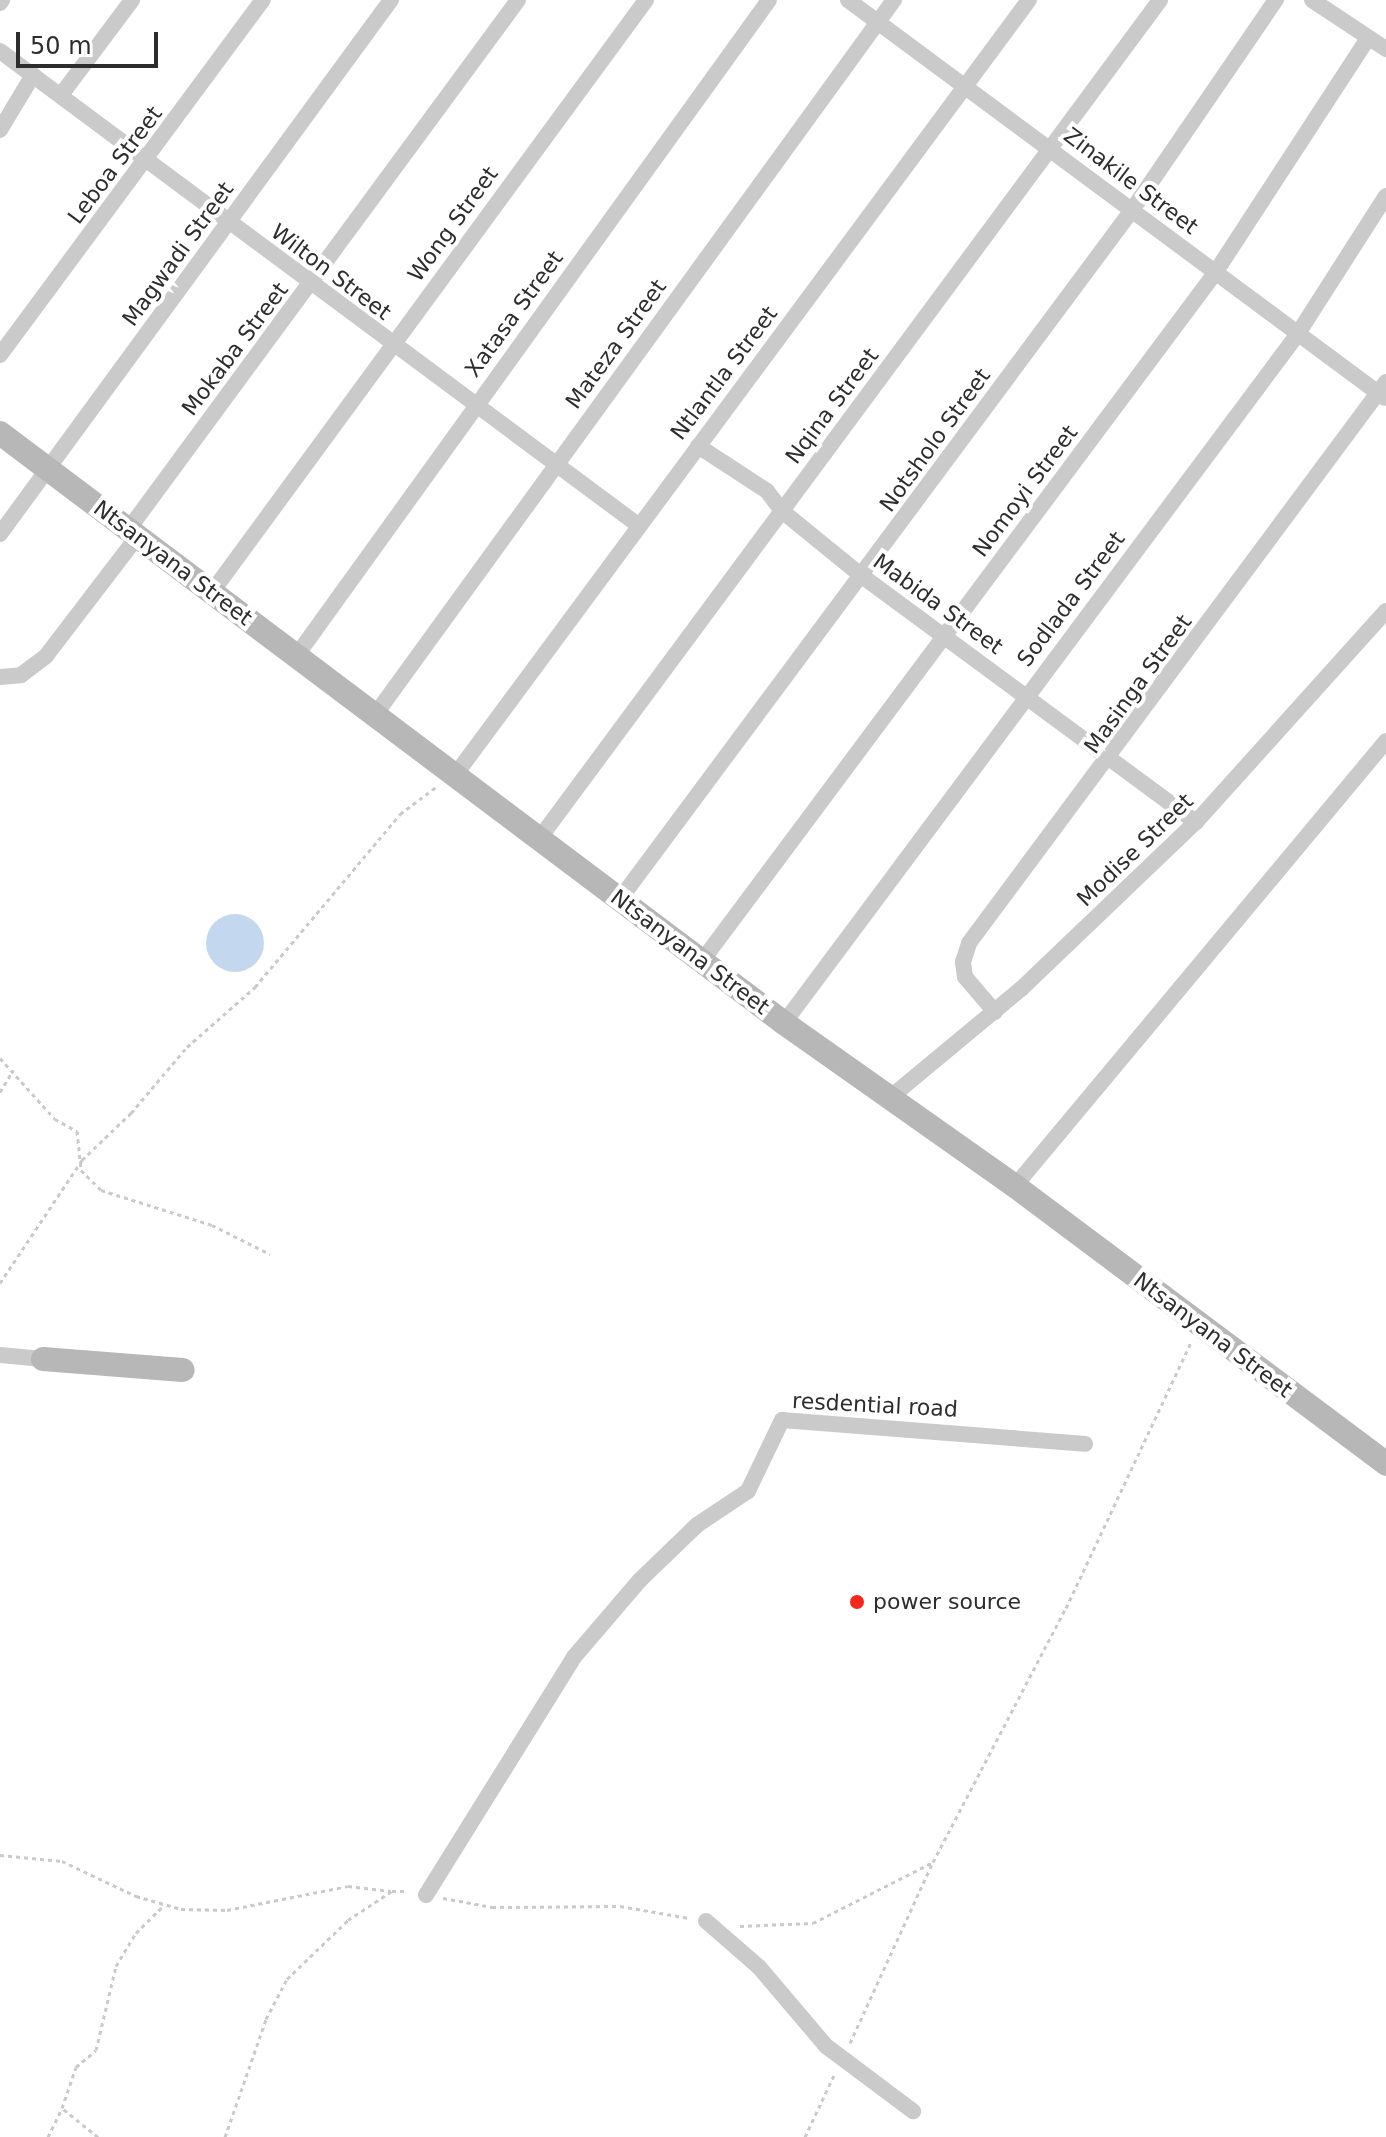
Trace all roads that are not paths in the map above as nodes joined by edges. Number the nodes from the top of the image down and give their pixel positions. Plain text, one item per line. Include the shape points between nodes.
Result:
1 (132, 0) edge
2 (263, 0) edge
3 (391, 0) edge
4 (518, 0) edge
5 (646, 0) edge
6 (769, 0) edge
7 (848, 0) edge
8 (894, 0) edge
9 (1029, 0) edge
10 (1160, 0) edge
11 (1276, 0) edge
12 (1312, 0) edge
13 (877, 22) junction
14 (1368, 38) junction
15 (1386, 49) edge
16 (0, 51) edge
17 (33, 75) junction
18 (965, 87) junction
19 (61, 95) junction
20 (0, 130) edge
21 (1051, 149) junction
22 (146, 161) junction
23 (1386, 196) edge
24 (1132, 210) junction
25 (228, 222) junction
26 (1215, 273) junction
27 (311, 283) junction
28 (1297, 335) junction
29 (391, 345) junction
30 (0, 355) edge
31 (1383, 391) edge
32 (473, 408) junction
33 (0, 433) edge
34 (698, 446) junction
35 (555, 466) junction
36 (47, 469) junction
37 (782, 511) junction
38 (638, 525) junction
39 (132, 533) junction
40 (0, 534) edge
41 (862, 576) junction
42 (212, 592) junction
43 (1386, 611) edge
44 (943, 637) junction
45 (297, 655) junction
46 (0, 677) edge
47 (1026, 695) junction
48 (375, 715) junction
49 (1386, 741) edge
50 (1113, 756) junction
51 (456, 774) junction
52 (1196, 822) junction
53 (539, 839) junction
54 (620, 899) junction
55 (702, 961) junction
56 (995, 1012) junction
57 (784, 1023) junction
58 (892, 1096) junction
59 (1015, 1186) junction
60 (0, 1355) edge
61 (43, 1359) joint
62 (183, 1370) dead end
63 (1085, 1444) dead end
64 (1386, 1464) edge
65 (426, 1895) road end
66 (706, 1921) road end
67 (913, 2111) dead end

1 - 19 street
2 - 22 street, Leboa Street
3 - 25 street, Magwadi Street
4 - 27 street, Mokaba Street
5 - 29 street, Wong Street
6 - 32 street, Xatasa Street
7 - 13 street, Zinakile Street
8 - 13 street, Mateza Street
9 - 18 street, Ntlantla Street
10 - 21 street, Nqina Street
11 - 24 street, Notsholo Street
12 - 14 street
13 - 18 street, Zinakile Street
13 - 35 street, Mateza Street
14 - 15 street
14 - 26 street, Nomoyi Street
16 - 17 street, Wilton Street
17 - 19 street, Wilton Street
17 - 20 street
18 - 21 street, Zinakile Street
18 - 34 street, Ntlantla Street
19 - 22 street, Wilton Street
21 - 24 street, Zinakile Street
21 - 37 street, Nqina Street
22 - 25 street, Wilton Street
22 - 30 street, Leboa Street
23 - 28 street, Sodlada Street
24 - 26 street, Zinakile Street
24 - 41 street, Notsholo Street
25 - 27 street, Wilton Street
25 - 36 street, Magwadi Street
26 - 28 street, Zinakile Street
26 - 44 street, Nomoyi Street
27 - 29 street, Wilton Street
27 - 39 street, Mokaba Street
28 - 31 street, Zinakile Street
28 - 47 street, Sodlada Street
29 - 32 street, Wilton Street
29 - 42 street, Wong Street
31 - 50 street, Masinga Street
32 - 35 street, Wilton Street
32 - 45 street, Xatasa Street
33 - 36 street, Ntsanyana Street
34 - 37 street, Mabida Street via 767,491
34 - 38 street, Ntlantla Street
35 - 38 street, Wilton Street
35 - 48 street, Mateza Street
36 - 39 street, Ntsanyana Street
36 - 40 street, Magwadi Street
37 - 41 street, Mabida Street
37 - 53 street, Nqina Street
38 - 51 street, Ntlantla Street
39 - 42 street, Ntsanyana Street
39 - 46 street, Mokaba Street via 46,656 21,675
41 - 44 street, Mabida Street
41 - 54 street, Notsholo Street
42 - 45 street, Ntsanyana Street
43 - 52 street, Modise Street
44 - 47 street, Mabida Street
44 - 55 street, Nomoyi Street
45 - 48 street, Ntsanyana Street
47 - 50 street, Mabida Street
47 - 57 street, Sodlada Street
48 - 51 street, Ntsanyana Street
49 - 59 street
50 - 52 street, Mabida Street
50 - 56 street, Masinga Street via 969,943 965,977
51 - 53 street, Ntsanyana Street
52 - 56 street, Modise Street
53 - 54 street, Ntsanyana Street
54 - 55 street, Ntsanyana Street
55 - 57 street, Ntsanyana Street
56 - 58 street, Modise Street
57 - 58 street, Ntsanyana Street
58 - 59 street, Ntsanyana Street
59 - 64 street, Ntsanyana Street
60 - 61 street
61 - 62 street
63 - 65 street, resdential road via 782,1420 748,1491 697,1525 640,1580 574,1657
66 - 67 street via 759,1967 843,2058

